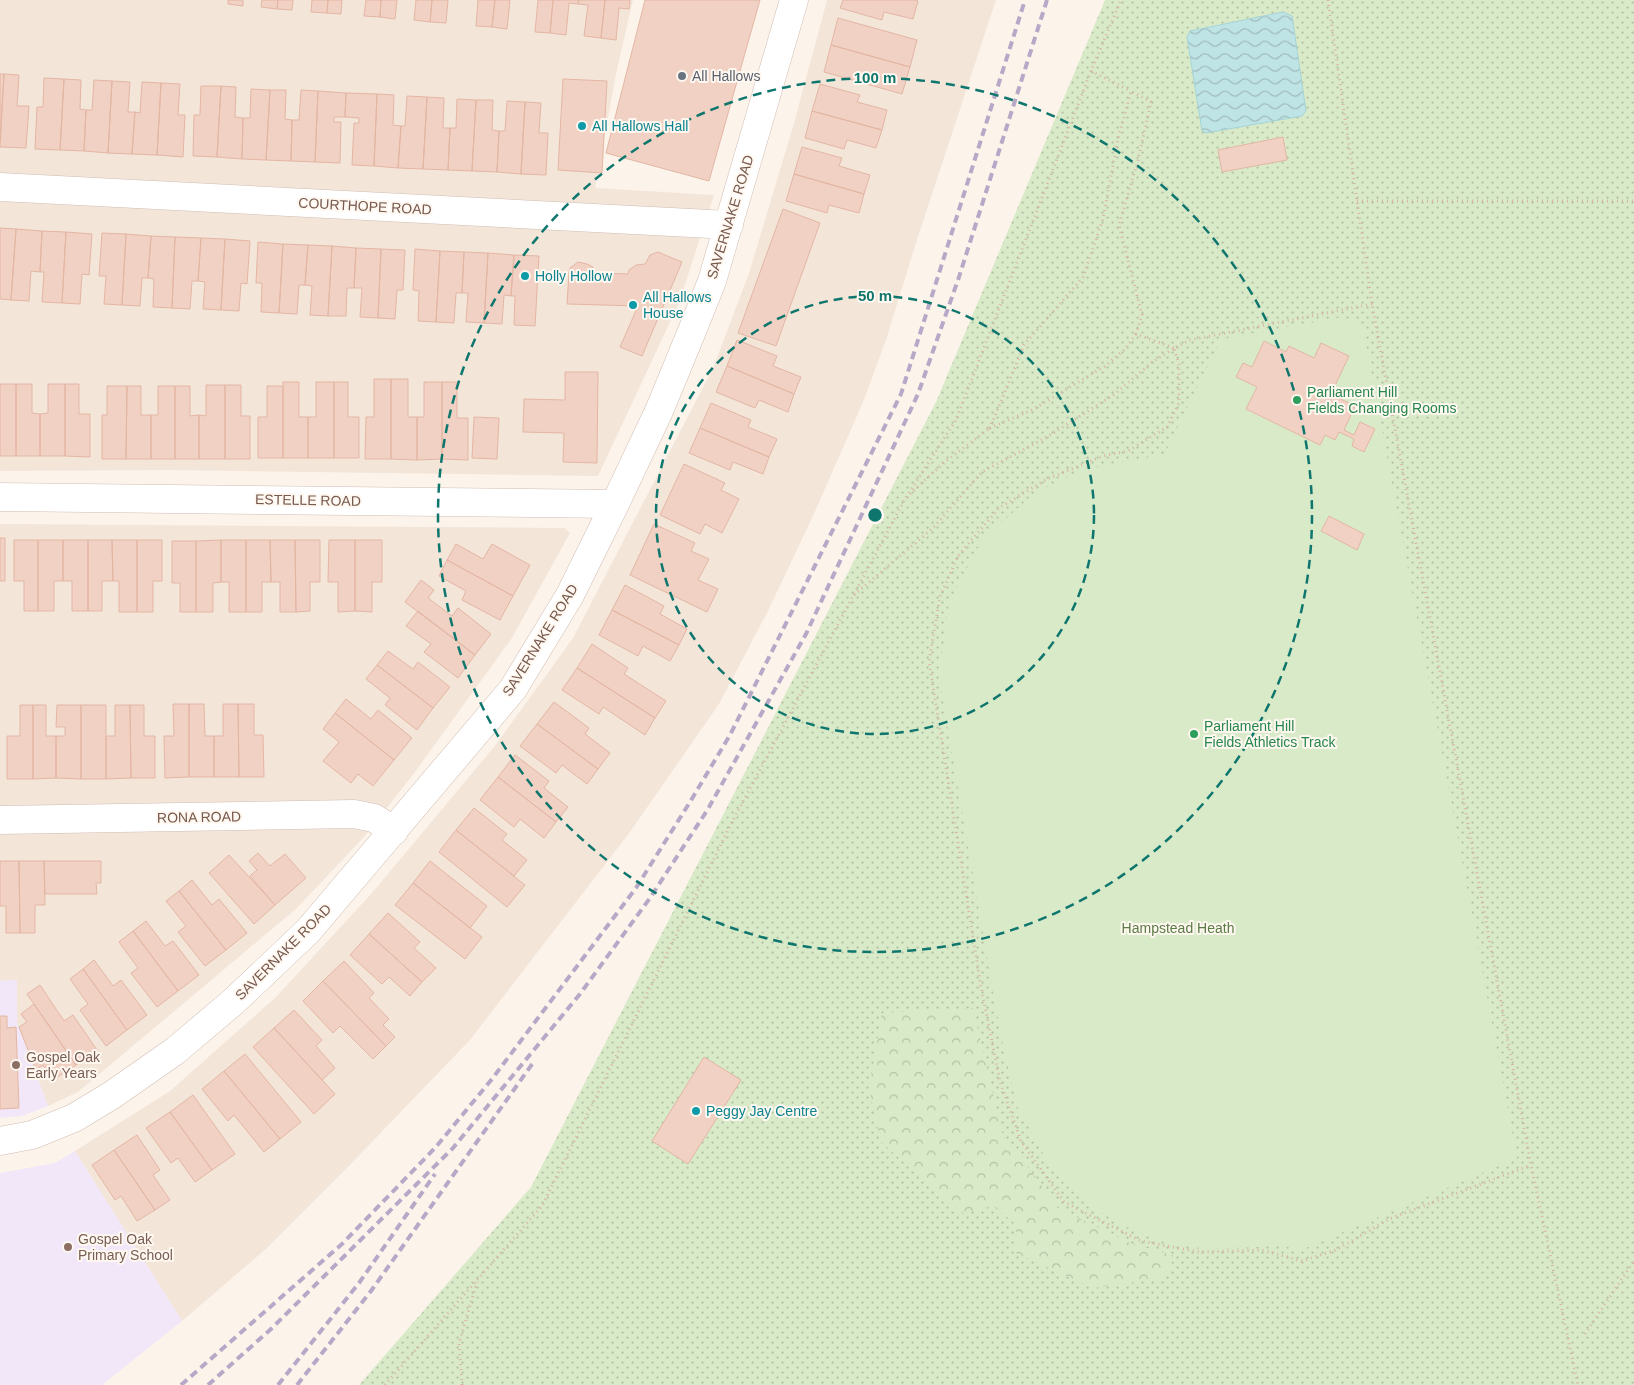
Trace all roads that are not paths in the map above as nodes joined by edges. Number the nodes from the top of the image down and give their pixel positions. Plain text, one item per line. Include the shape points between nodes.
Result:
1 (794, 0) edge
2 (0, 187) edge
3 (729, 225) junction
4 (0, 497) edge
5 (615, 504) junction
6 (0, 820) edge
7 (394, 831) junction
8 (0, 1142) edge

1 - 3 street, SAVERNAKE ROAD
2 - 3 street, COURTHOPE ROAD
3 - 5 street, SAVERNAKE ROAD via 712,282 659,412
4 - 5 street, ESTELLE ROAD
5 - 7 street, SAVERNAKE ROAD via 570,595 513,689
6 - 7 street, RONA ROAD via 354,814 374,818
7 - 8 street, SAVERNAKE ROAD via 308,931 175,1051 74,1118 32,1135

